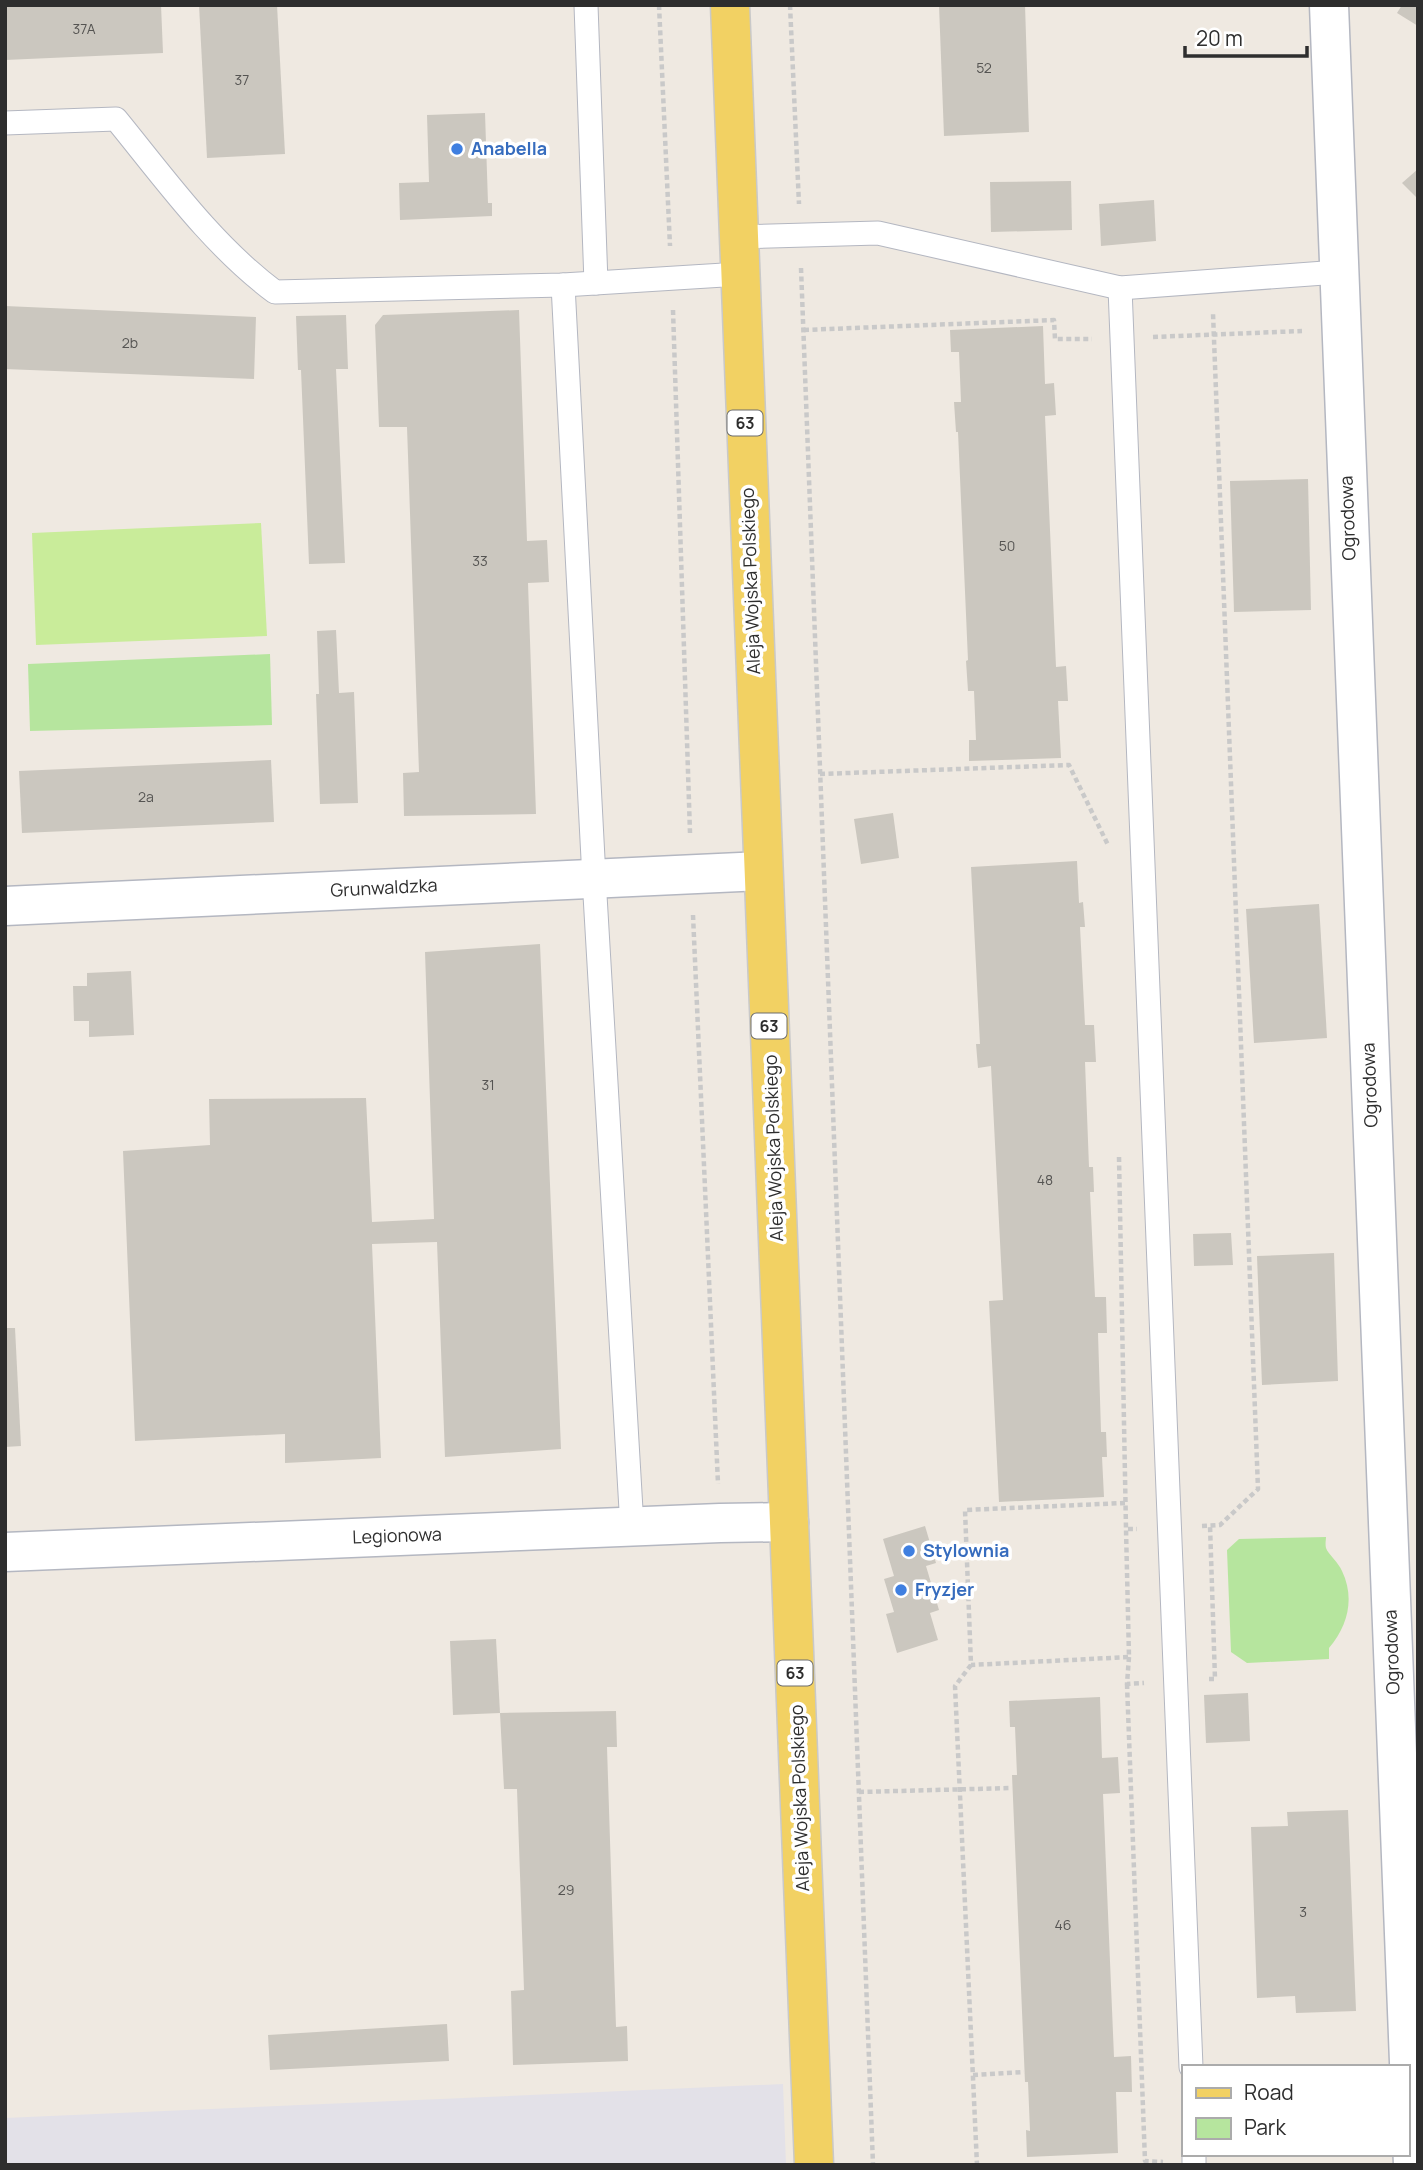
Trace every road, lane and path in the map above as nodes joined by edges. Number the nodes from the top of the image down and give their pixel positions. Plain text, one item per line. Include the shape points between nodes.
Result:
1 (586, 5) edge
2 (659, 5) edge
3 (730, 5) edge
4 (790, 5) edge
5 (1329, 5) edge
6 (5, 123) edge
7 (800, 236) junction
8 (739, 256) junction
9 (1338, 272) junction
10 (672, 278) junction
11 (596, 283) junction
12 (563, 285) junction
13 (1120, 288) junction
14 (1340, 329) junction
15 (803, 330) junction
16 (1122, 338) junction
17 (762, 871) junction
18 (691, 874) junction
19 (594, 878) junction
20 (5, 906) edge
21 (1125, 1503) dead end
22 (789, 1522) junction
23 (720, 1523) junction
24 (632, 1527) junction
25 (1126, 1529) dead end
26 (5, 1552) edge
27 (1404, 1576) edge
28 (971, 1665) junction
29 (1127, 1684) dead end
30 (1012, 1788) dead end
31 (960, 1789) junction
32 (859, 1792) junction
33 (1191, 2065) edge
34 (1024, 2072) dead end
35 (973, 2075) junction
36 (1194, 2160) edge
37 (1143, 2163) edge
38 (814, 2165) edge
39 (873, 2165) edge
40 (977, 2165) edge
41 (1413, 2165) edge

1 - 11 lane
2 - 10 path
3 - 8 main road, Aleja Wojska Polskiego / 63
4 - 7 path
5 - 9 street, Ogrodowa
6 - 12 lane via 116,119 203,225 275,292
7 - 8 lane
7 - 13 lane via 878,233
7 - 15 path
8 - 10 lane
8 - 17 main road, Aleja Wojska Polskiego / 63
9 - 13 lane
9 - 14 street, Ogrodowa
10 - 11 lane
10 - 18 path
11 - 12 lane
12 - 19 lane
13 - 16 lane
14 - 16 path
14 - 27 street, Ogrodowa
15 - 16 path via 1054,320 1055,339
15 - 32 path
16 - 33 lane
17 - 18 street, Grunwaldzka
17 - 22 main road, Aleja Wojska Polskiego / 63
18 - 19 street, Grunwaldzka
18 - 23 path
19 - 20 street, Grunwaldzka
19 - 24 lane
21 - 28 path via 965,1510
22 - 23 street, Legionowa
22 - 38 main road, Aleja Wojska Polskiego / 63
23 - 24 street, Legionowa
24 - 26 street, Legionowa
25 - 28 path via 1129,1657
27 - 41 street, Ogrodowa
28 - 31 path via 955,1686
29 - 37 path
30 - 31 path
31 - 32 path
31 - 35 path
32 - 39 path
34 - 35 path
35 - 40 path
36 - 37 path

